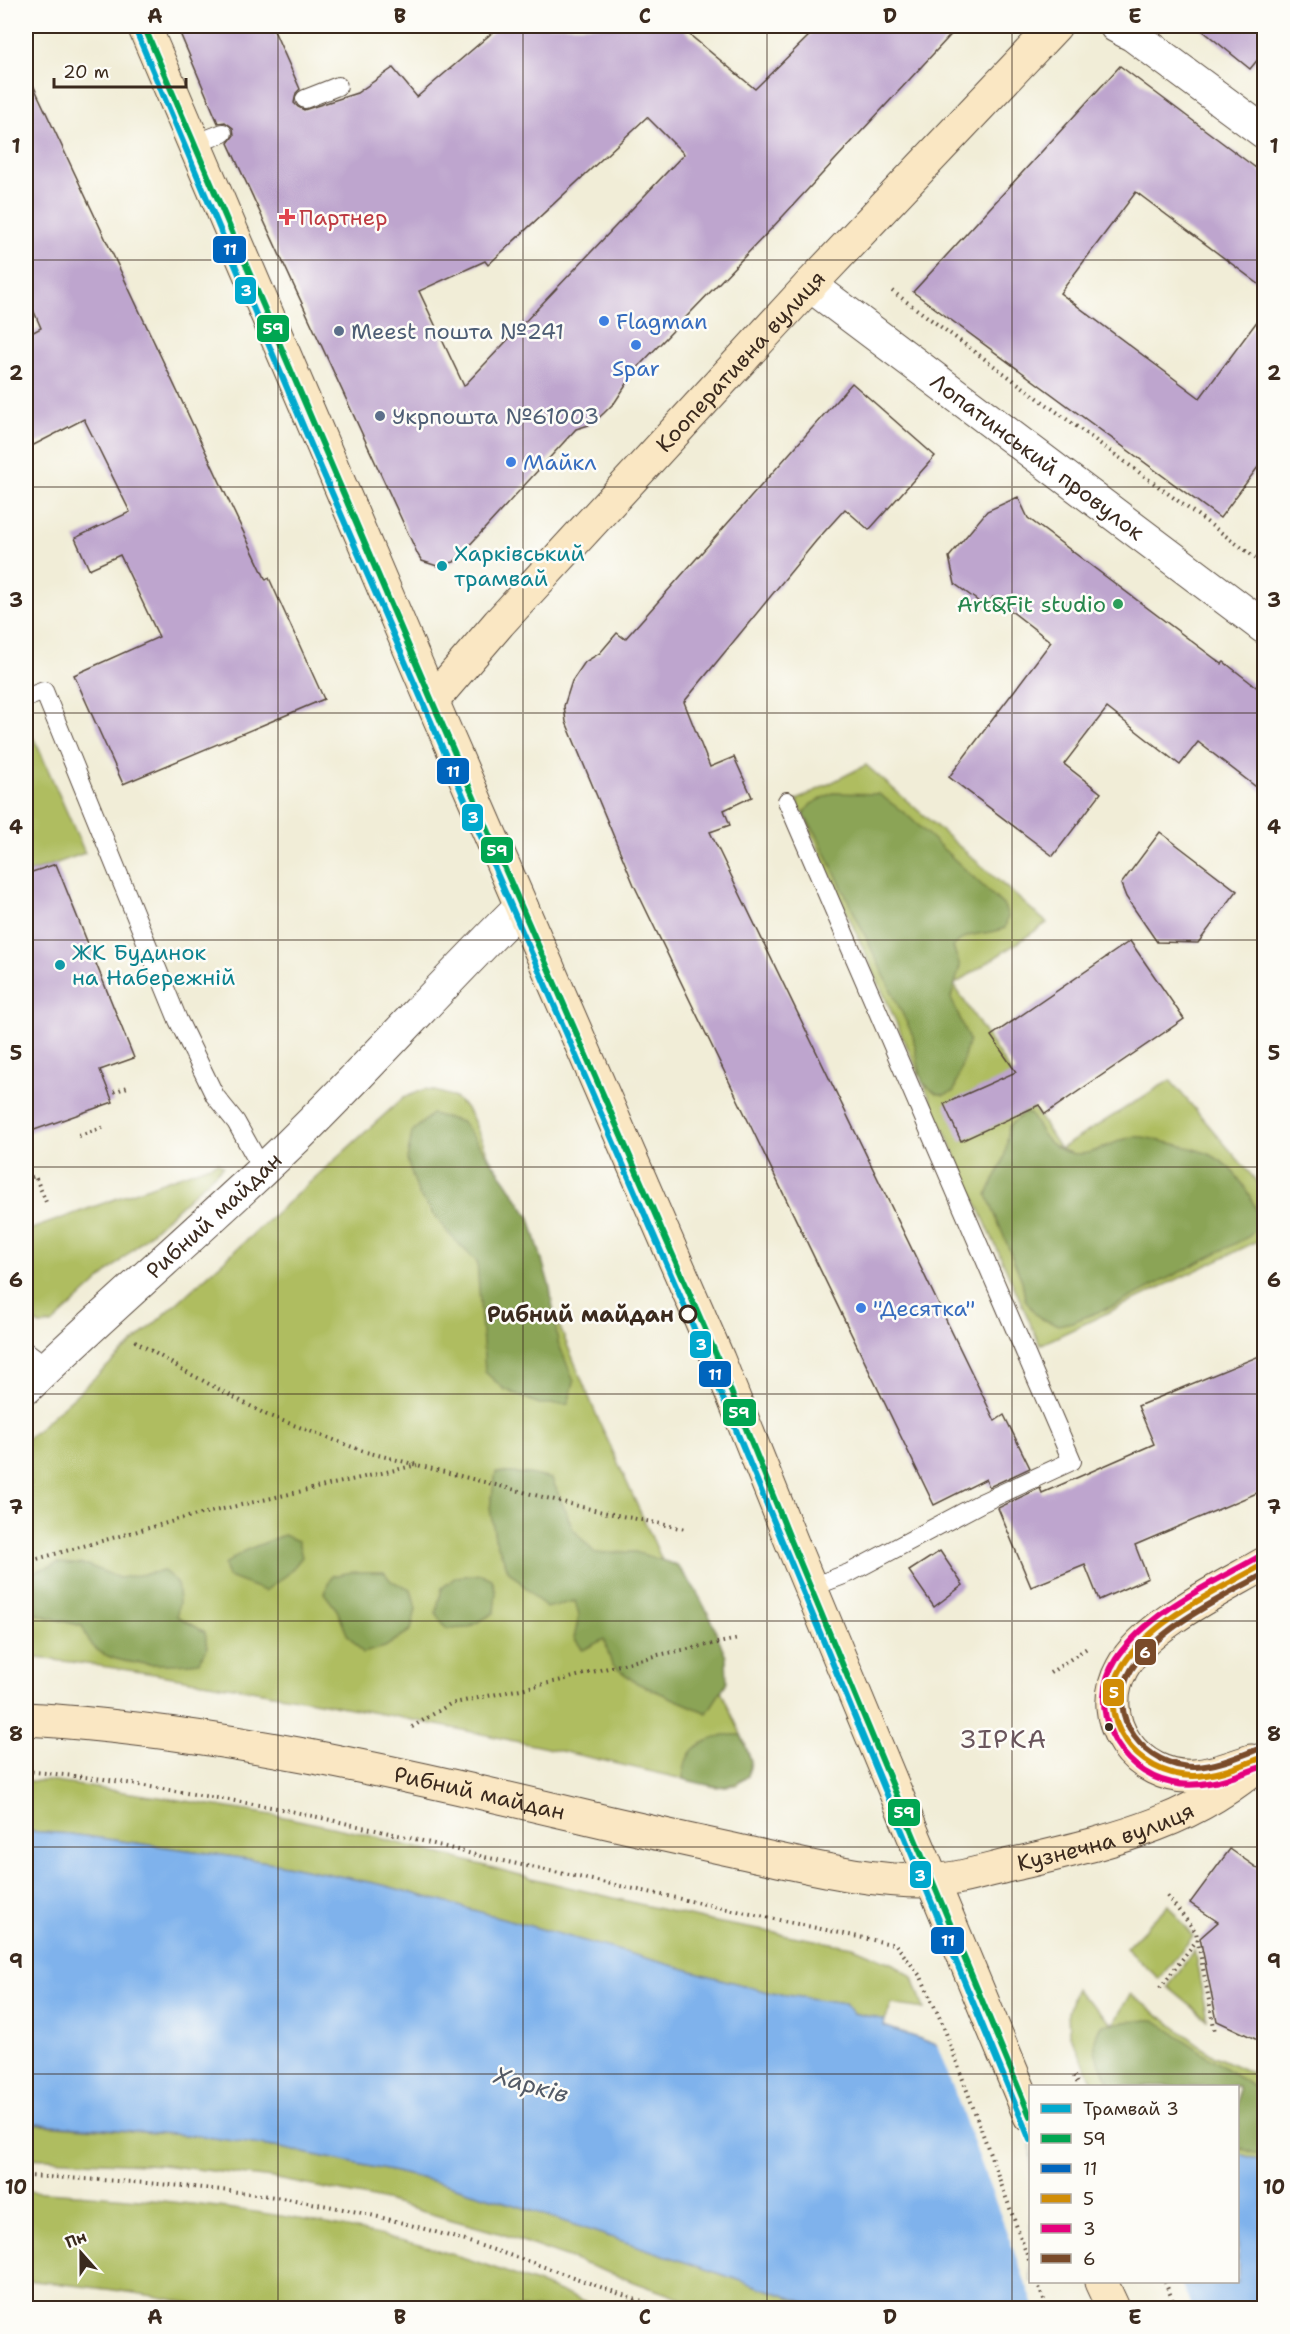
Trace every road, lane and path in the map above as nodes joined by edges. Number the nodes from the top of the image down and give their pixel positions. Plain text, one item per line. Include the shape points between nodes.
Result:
1 (144, 26) edge
2 (1055, 26) edge
3 (1116, 26) edge
4 (338, 86) dead end
5 (305, 99) dead end
6 (1264, 132) edge
7 (810, 285) junction
8 (892, 291) dead end
9 (1264, 564) edge
10 (1264, 627) edge
11 (26, 698) edge
12 (432, 701) junction
13 (787, 801) dead end
14 (522, 908) junction
15 (130, 1086) dead end
16 (114, 1092) dead end
17 (105, 1127) dead end
18 (79, 1136) dead end
19 (262, 1169) junction
20 (26, 1179) edge
21 (46, 1202) dead end
22 (127, 1336) dead end
23 (33, 1369) edge
24 (418, 1465) junction
25 (686, 1529) dead end
26 (26, 1562) edge
27 (1264, 1564) edge
28 (812, 1587) junction
29 (738, 1639) dead end
30 (26, 1719) edge
31 (412, 1727) dead end
32 (1264, 1758) edge
33 (26, 1771) edge
34 (932, 1881) junction
35 (1167, 1896) dead end
36 (1197, 1939) junction
37 (1160, 1988) dead end
38 (1215, 2032) dead end
39 (1074, 2076) dead end
40 (1078, 2085) edge
41 (1029, 2114) edge
42 (26, 2176) edge
43 (1029, 2260) edge
44 (1037, 2283) edge
45 (1101, 2283) edge
46 (1165, 2283) edge
47 (659, 2308) edge
48 (1047, 2308) edge
49 (1113, 2308) edge
50 (1176, 2308) edge

1 - 12 street via 209,139
2 - 7 street, Кооперативна вулиця
3 - 6 street
4 - 5 lane
7 - 10 street, Лопатинський провулок
7 - 12 street, Кооперативна вулиця
8 - 9 path
11 - 19 lane via 44,691 178,1020 215,1096 236,1122
12 - 14 street
13 - 28 lane via 1072,1461 981,1503 849,1573
14 - 19 street, Рибний майдан
14 - 28 street
15 - 16 path
17 - 18 path
19 - 23 street, Рибний майдан
20 - 21 path via 35,1176
22 - 24 path via 267,1415 366,1452
24 - 25 path
24 - 26 path via 188,1517
27 - 32 street via 1142,1642 1122,1666 1113,1687 1111,1708 1118,1730 1131,1749 1148,1764 1167,1773 1193,1777
28 - 34 street
29 - 31 path via 450,1704
30 - 34 street, Рибний майдан via 87,1724 336,1760 859,1877
32 - 34 street, Кузнечна вулиця via 1220,1794 1167,1822 1070,1851
33 - 43 path via 103,1779 289,1810 480,1856 896,1945 921,1977 943,2025
34 - 41 street
35 - 36 path via 1196,1932
36 - 37 path
36 - 38 path
39 - 40 path
42 - 47 path via 196,2186 338,2208 523,2259
44 - 48 path
45 - 49 street
46 - 50 path

